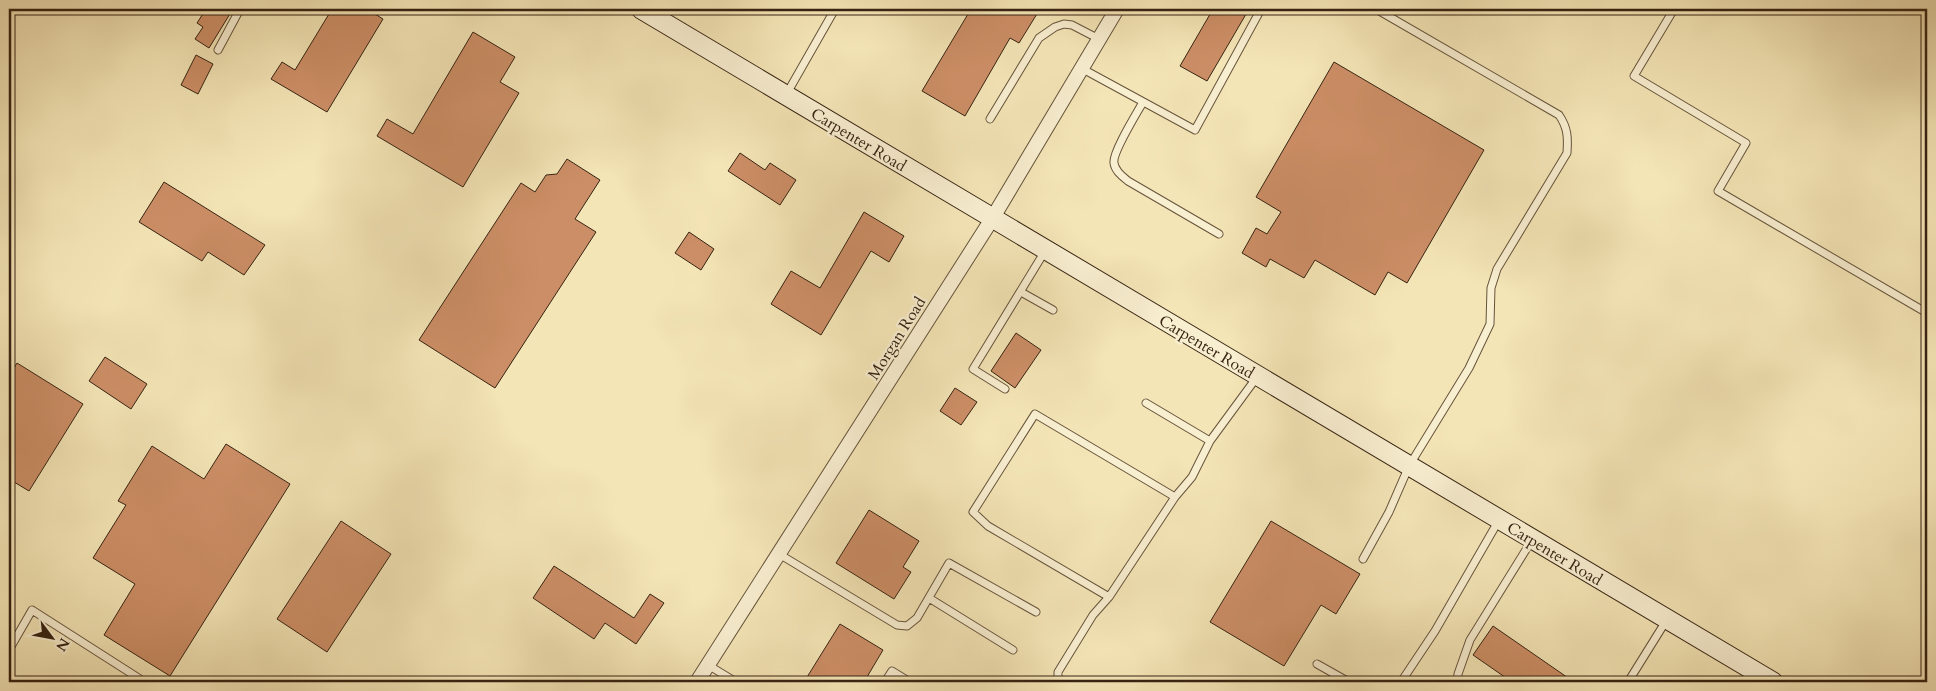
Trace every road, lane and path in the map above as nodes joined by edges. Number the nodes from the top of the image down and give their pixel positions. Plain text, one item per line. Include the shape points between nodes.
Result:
1 (240, 9) edge
2 (641, 9) edge
3 (835, 9) edge
4 (1117, 9) edge
5 (1262, 9) edge
6 (1376, 9) edge
7 (1674, 9) edge
8 (1099, 39) junction
9 (218, 50) dead end
10 (1081, 68) junction
11 (786, 95) junction
12 (1143, 102) junction
13 (990, 119) dead end
14 (992, 219) junction
15 (1219, 234) dead end
16 (1046, 250) junction
17 (1021, 292) junction
18 (1053, 310) dead end
19 (1927, 313) edge
20 (1257, 376) junction
21 (1005, 389) dead end
22 (1146, 402) dead end
23 (1210, 441) junction
24 (1409, 466) junction
25 (1176, 497) junction
26 (1499, 520) junction
27 (1532, 539) junction
28 (779, 554) junction
29 (1363, 559) dead end
30 (1110, 596) junction
31 (929, 598) junction
32 (1036, 612) dead end
33 (1667, 619) junction
34 (9, 650) edge
35 (1013, 650) dead end
36 (1317, 664) dead end
37 (708, 665) junction
38 (1927, 674) edge
39 (138, 682) edge
40 (697, 682) edge
41 (736, 682) edge
42 (885, 682) edge
43 (910, 682) edge
44 (1058, 682) edge
45 (1349, 682) edge
46 (1401, 682) edge
47 (1457, 682) edge
48 (1628, 682) edge
49 (1773, 682) edge
50 (1923, 682) edge

1 - 9 lane
2 - 11 main road, Carpenter Road
3 - 11 lane
4 - 8 street, Morgan Road
5 - 12 lane via 1195,130
6 - 24 lane via 1558,115 1568,134 1567,153 1492,280 1490,324 1469,368
7 - 19 lane via 1634,76 1746,143 1718,191
8 - 10 street, Morgan Road
8 - 13 lane via 1064,24 1038,38
10 - 12 lane
10 - 14 street, Morgan Road
11 - 14 main road, Carpenter Road
12 - 15 lane via 1113,160 1115,168 1128,181
14 - 16 main road, Carpenter Road
14 - 28 street, Morgan Road
16 - 17 lane
16 - 20 main road, Carpenter Road
17 - 18 lane
17 - 21 lane via 973,369
20 - 23 lane
20 - 24 main road, Carpenter Road
22 - 23 lane
23 - 25 lane via 1192,477
24 - 26 main road, Carpenter Road
24 - 29 lane via 1390,512
25 - 30 lane
25 - 30 lane via 1035,414 973,512 988,526
26 - 27 main road, Carpenter Road
26 - 46 lane
27 - 33 main road, Carpenter Road
27 - 47 lane via 1470,640
28 - 31 lane via 897,625 907,626 917,618
28 - 37 street, Morgan Road
30 - 44 lane via 1093,614 1058,672
31 - 32 lane via 949,562
31 - 35 lane
33 - 48 lane
33 - 49 main road, Carpenter Road
34 - 39 lane via 32,610 140,679
36 - 45 lane
37 - 40 street, Morgan Road
37 - 41 lane
38 - 50 lane
42 - 43 lane via 892,671

